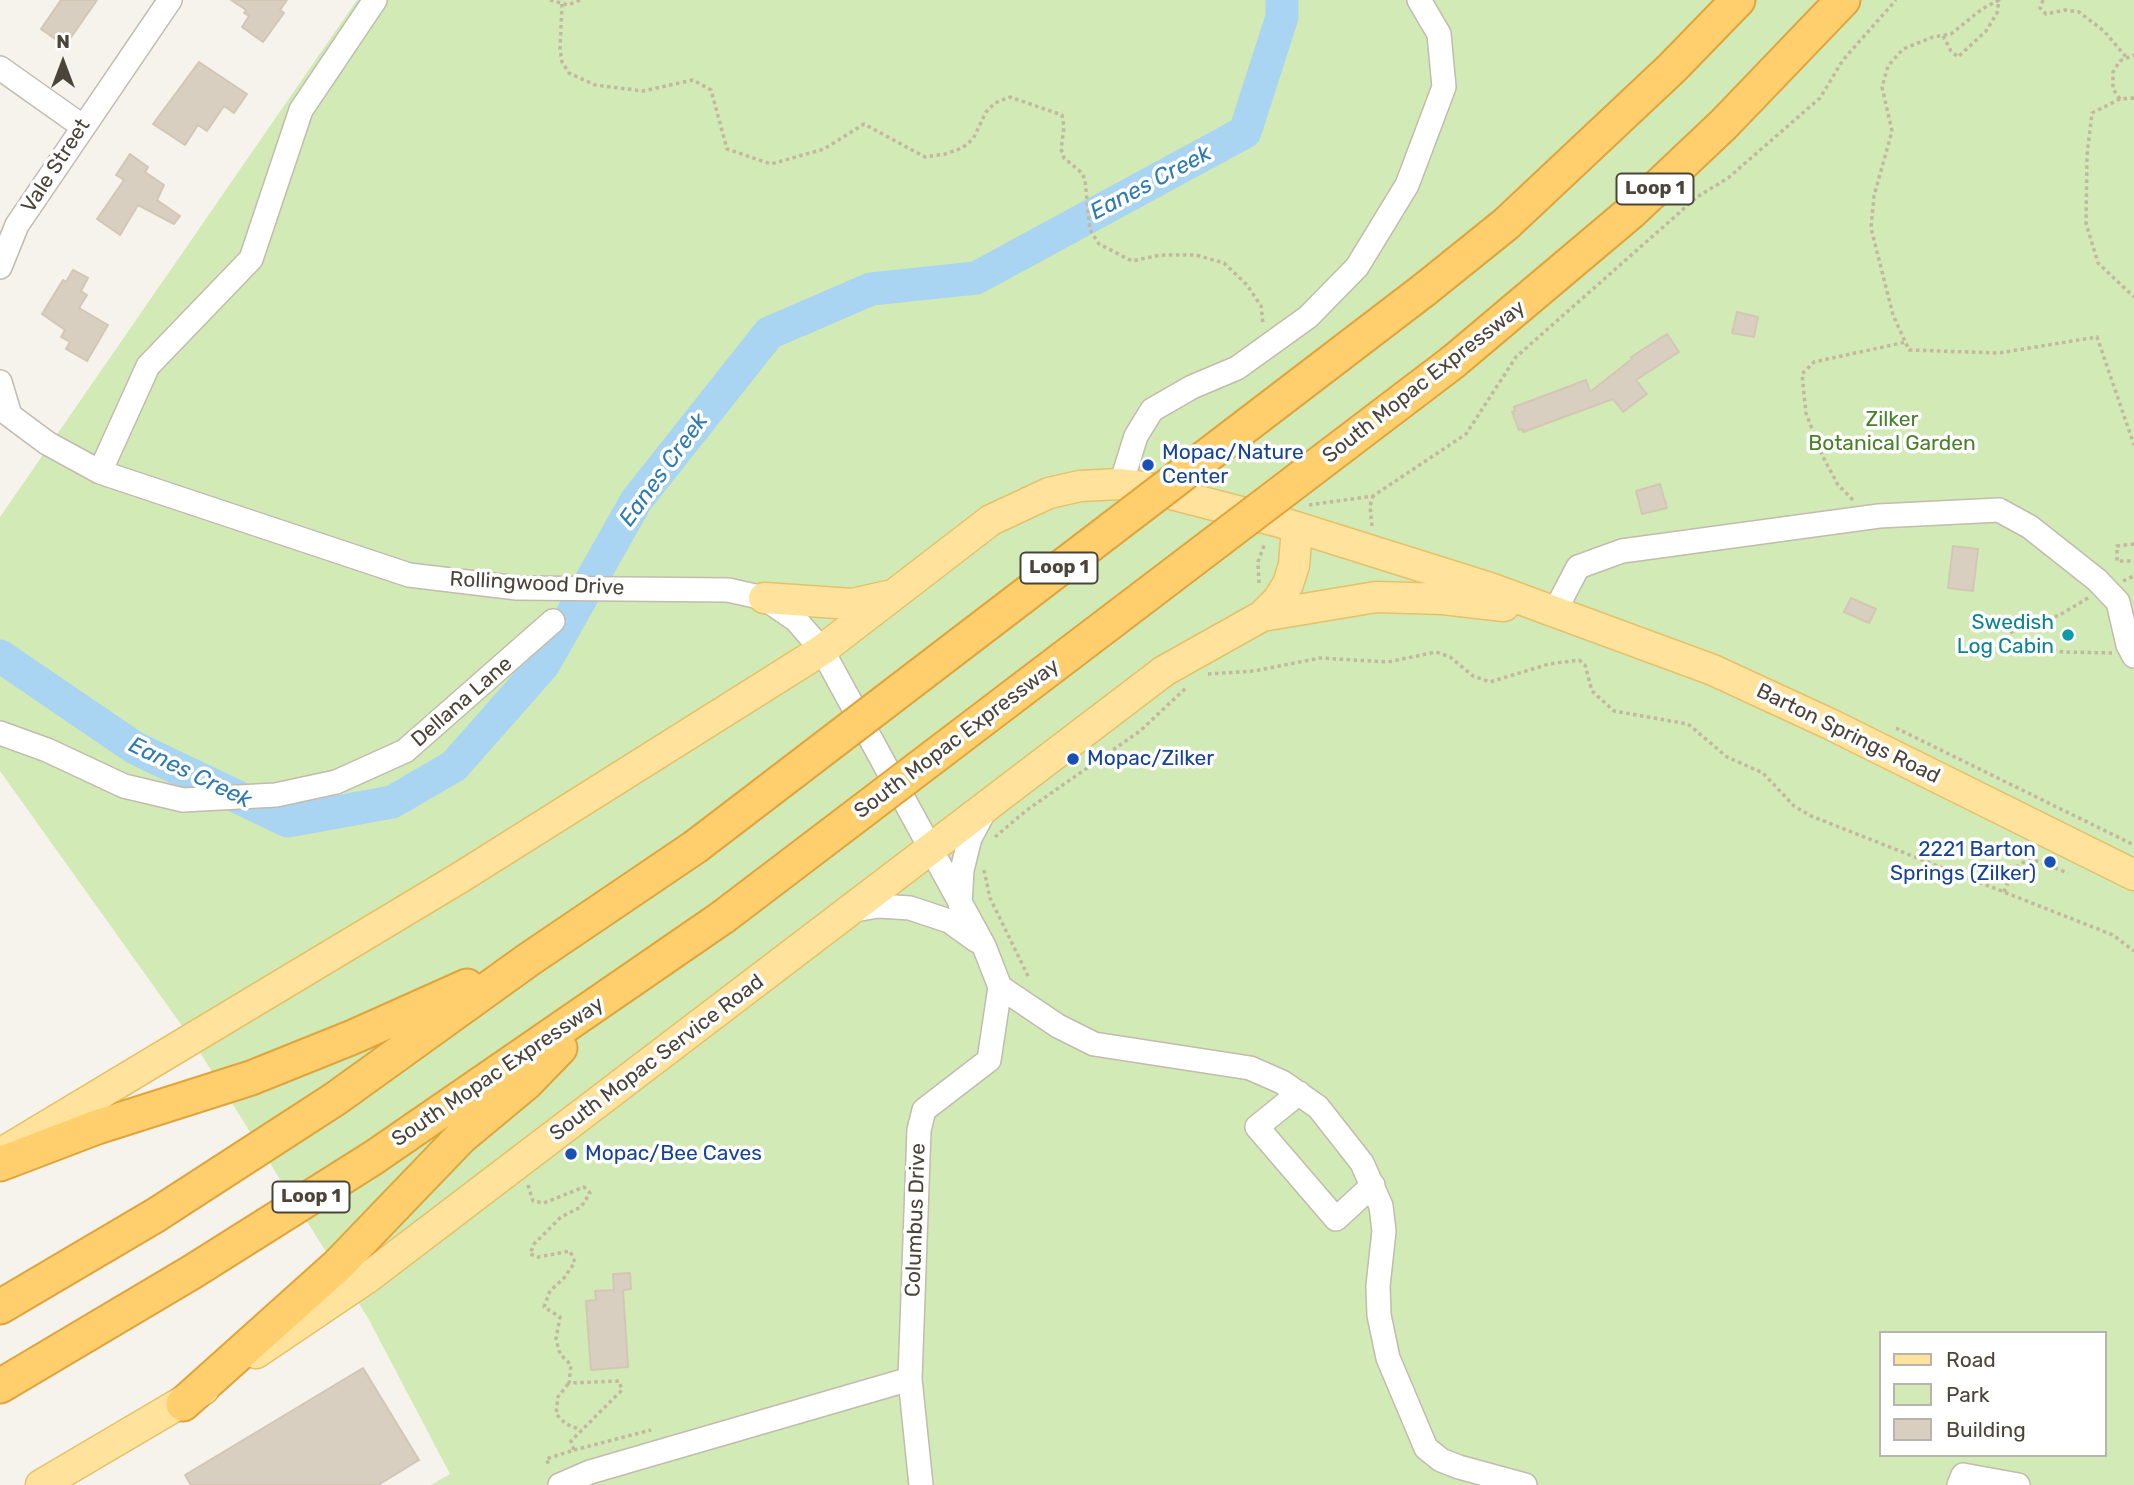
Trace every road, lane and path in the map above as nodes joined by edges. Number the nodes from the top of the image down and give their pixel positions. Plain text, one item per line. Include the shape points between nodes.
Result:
1 (170, 0) edge
2 (375, 0) edge
3 (550, 0) edge
4 (580, 0) edge
5 (1419, 0) edge
6 (1738, 0) edge
7 (1843, 0) edge
8 (1896, 0) edge
9 (1999, 0) edge
10 (2043, 0) edge
11 (562, 5) junction
12 (1943, 36) junction
13 (2134, 55) edge
14 (2126, 57) junction
15 (0, 68) edge
16 (2134, 98) edge
17 (2120, 99) junction
18 (82, 126) junction
19 (0, 267) edge
20 (2134, 297) edge
21 (1906, 342) junction
22 (1266, 346) junction
23 (0, 382) edge
24 (5, 411) edge
25 (2134, 445) edge
26 (100, 472) junction
27 (1121, 484) junction
28 (1373, 496) junction
29 (1870, 517) junction
30 (1298, 518) junction
31 (1374, 531) dead end
32 (1268, 537) dead end
33 (2134, 544) edge
34 (2134, 561) edge
35 (2134, 576) edge
36 (2119, 593) edge
37 (892, 596) junction
38 (764, 598) junction
39 (1554, 612) junction
40 (1262, 616) junction
41 (553, 621) dead end
42 (822, 650) junction
43 (2133, 654) edge
44 (1198, 678) dead end
45 (1189, 684) dead end
46 (0, 733) edge
47 (986, 806) junction
48 (992, 840) dead end
49 (928, 849) junction
50 (985, 865) dead end
51 (2068, 873) dead end
52 (2134, 875) edge
53 (2004, 892) junction
54 (960, 904) junction
55 (849, 911) junction
56 (984, 946) junction
57 (2134, 951) edge
58 (527, 960) junction
59 (1029, 978) dead end
60 (1000, 986) junction
61 (613, 993) junction
62 (1299, 1093) junction
63 (0, 1154) edge
64 (0, 1164) edge
65 (526, 1178) dead end
66 (1373, 1185) junction
67 (0, 1307) edge
68 (910, 1379) junction
69 (569, 1383) junction
70 (0, 1386) edge
71 (183, 1404) junction
72 (581, 1430) junction
73 (651, 1430) dead end
74 (574, 1450) junction
75 (554, 1475) edge
76 (41, 1485) edge
77 (921, 1485) edge
78 (1525, 1485) edge
79 (1959, 1485) edge
80 (2018, 1485) edge

1 - 18 street, Vale Street
2 - 26 street via 301,110 251,259 148,366
3 - 11 path
4 - 11 path
5 - 22 street via 1439,34 1444,88 1407,185 1357,267 1308,317
6 - 58 highway, Loop 1, bridge via 1527,205 1423,290 695,847
7 - 61 highway, South Mopac Expressway / Loop 1, bridge via 1632,212 1453,362 723,916
8 - 28 path via 1843,60 1820,98 1728,178 1697,197 1516,357 1465,434
9 - 12 path
9 - 12 path via 1986,31 1958,57
10 - 14 path via 2040,8 2046,14 2079,12 2104,31
11 - 22 path via 560,49 569,73 595,85 643,91 693,80 711,90 727,149 771,164 824,149 864,124 925,157 945,154 973,139 986,112 1010,97 1062,115 1061,149 1064,158 1082,173 1090,230 1099,244 1132,261 1195,255 1224,262 1261,306
12 - 21 path via 1903,49 1888,66 1882,87 1892,131 1874,196 1871,228 1894,315
13 - 14 path
14 - 17 path via 2113,72 2113,89
15 - 18 street
16 - 17 path
17 - 20 path via 2092,113 2086,223 2098,262
18 - 19 street, Vale Street via 17,225
21 - 25 path via 1909,350 1999,353 2097,337
21 - 29 path via 1814,362 1802,374 1807,413 1822,455 1838,485
22 - 27 street via 1237,368 1152,410 1136,436
23 - 24 street
24 - 26 street, Rollingwood Drive via 47,443
26 - 38 street, Rollingwood Drive via 410,575 517,587 728,590
27 - 30 main road
27 - 37 main road via 1080,486 1021,504 968,536
28 - 30 path
28 - 31 path via 1370,519
29 - 36 street via 1999,510 2030,527
29 - 39 street via 1597,558 1578,567
30 - 39 main road, Barton Springs Road
30 - 40 main road via 1288,584
32 - 40 path via 1258,562
33 - 34 path via 2117,546 2117,561
35 - 36 path
36 - 43 street
36 - 43 path via 2057,616 2027,620 2000,642 2063,652
37 - 38 main road via 852,604
37 - 42 main road
38 - 42 street, Rollingwood Drive via 796,620
39 - 40 main road, Barton Springs Road via 1443,599 1376,597
39 - 52 main road, Barton Springs Road via 1713,670
40 - 47 main road, South Mopac Service Road via 1164,671
41 - 46 street, Dellana Lane via 405,751 336,782 276,795 183,800 124,786
42 - 49 street, Rollingwood Drive
42 - 63 main road via 461,877
44 - 53 path via 1320,658 1388,662 1436,652 1490,682 1579,660 1585,665 1592,691 1614,711 1688,724 1727,757 1763,774 1794,806 1811,816
45 - 48 path via 1140,731
47 - 49 main road, South Mopac Service Road
47 - 54 street via 970,838
49 - 54 street, Rollingwood Drive
49 - 55 main road, South Mopac Service Road
50 - 59 path via 990,898
51 - 53 path via 2034,860 2024,862 2014,868
53 - 57 path via 2113,935
54 - 56 street, Rollingwood Drive
55 - 56 street via 878,906 910,908 949,921
55 - 71 main road, South Mopac Service Road via 367,1278
56 - 60 street, Rollingwood Drive
58 - 64 highway via 251,1078 97,1127
58 - 67 highway, Loop 1 via 335,1099 156,1215
60 - 62 street via 1058,1026 1094,1044 1250,1068
60 - 68 street, Columbus Drive via 989,1060 924,1110 919,1130
61 - 70 highway, South Mopac Expressway / Loop 1 via 373,1158
61 - 71 highway via 526,1083 461,1137 338,1265
62 - 66 street via 1318,1107 1362,1163
62 - 66 street via 1256,1127 1336,1219
65 - 69 path via 533,1201 544,1203 584,1187 590,1193 581,1207 561,1217 534,1244 530,1254 538,1257 569,1251 575,1262 550,1290 544,1307 560,1317 556,1339 560,1354 571,1365
66 - 78 street via 1384,1231 1378,1315 1388,1358 1416,1430 1426,1448 1441,1460
68 - 75 street via 590,1472
68 - 77 street, Columbus Drive
69 - 72 path via 558,1397 556,1413
69 - 72 path via 619,1381 622,1390
71 - 76 main road, South Mopac Service Road
72 - 74 path via 571,1441
73 - 74 path
74 - 75 path via 546,1459
79 - 80 street via 1962,1475

